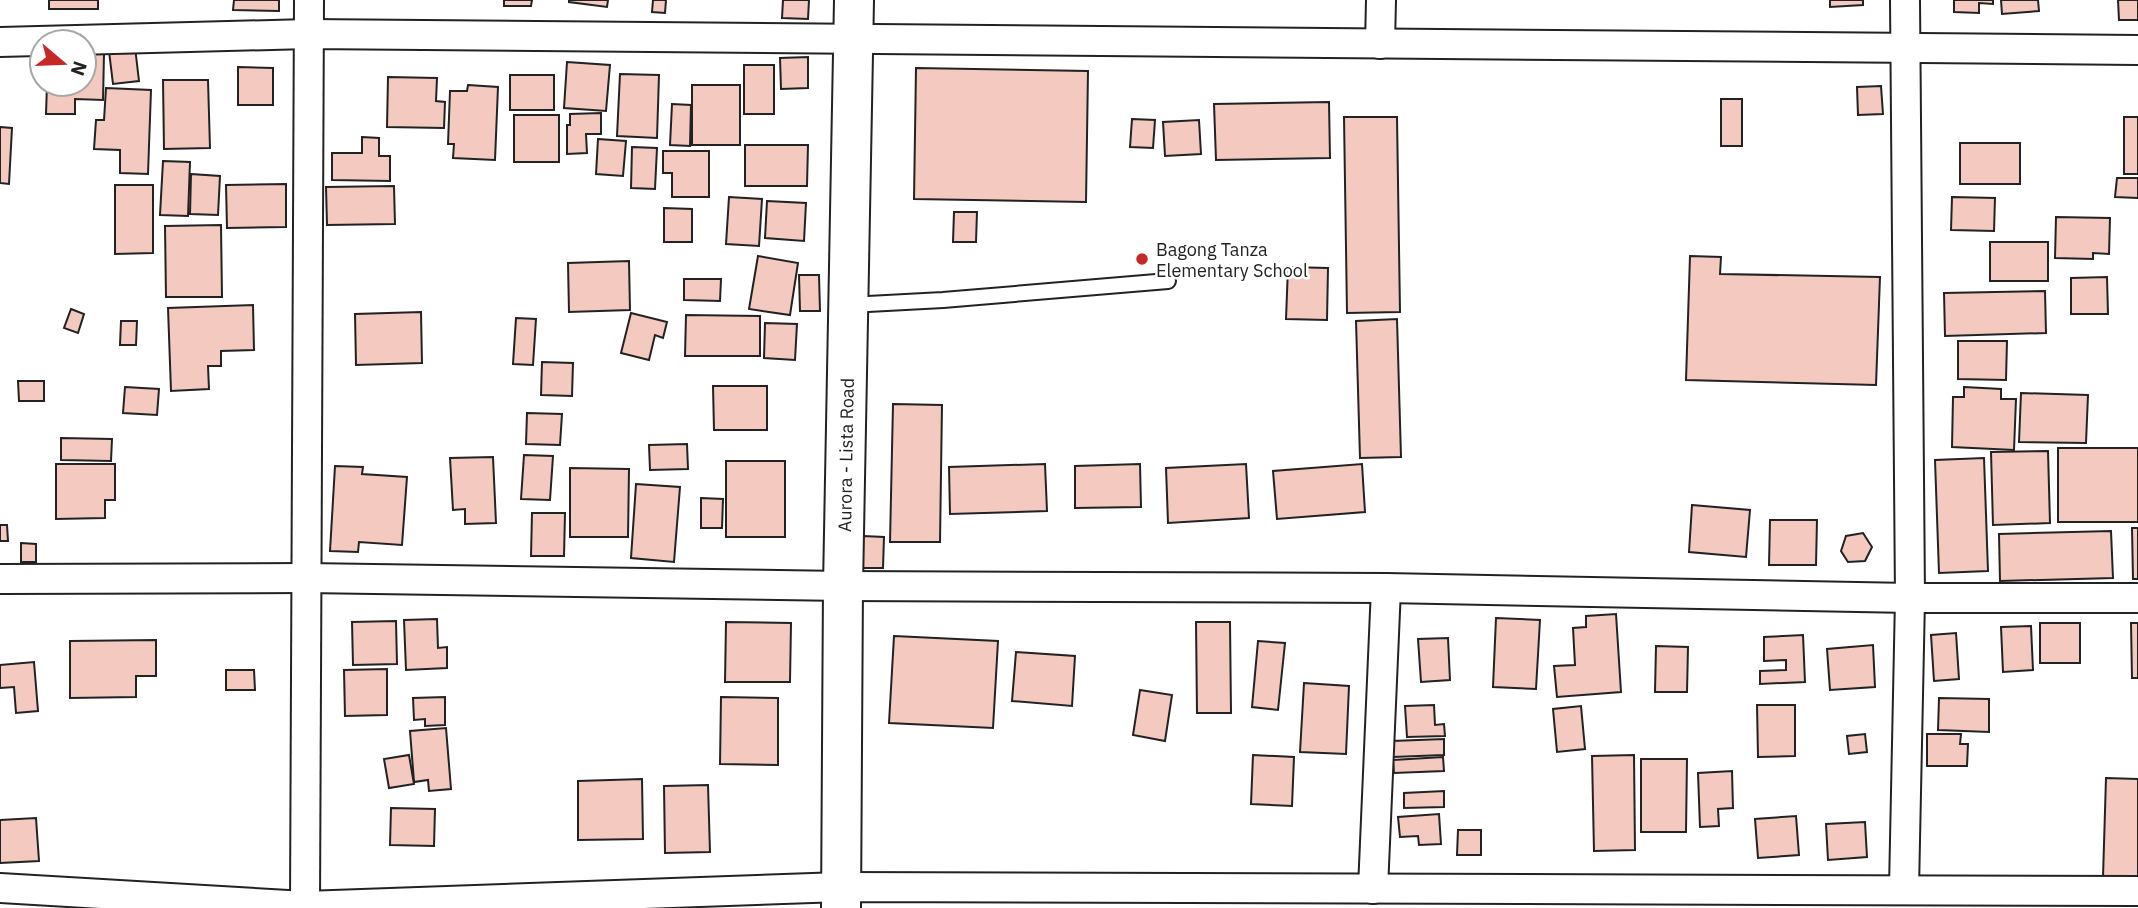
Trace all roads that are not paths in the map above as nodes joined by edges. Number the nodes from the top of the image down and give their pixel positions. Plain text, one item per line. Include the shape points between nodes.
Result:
1 (309, 0) edge
2 (854, 0) edge
3 (1381, 0) edge
4 (1905, 0) edge
5 (308, 34) junction
6 (853, 39) junction
7 (0, 41) edge
8 (1380, 44) junction
9 (1904, 48) junction
10 (2138, 50) edge
11 (1168, 281) dead end
12 (847, 305) junction
13 (306, 578) junction
14 (0, 579) edge
15 (843, 586) junction
16 (1386, 589) junction
17 (1910, 598) junction
18 (2138, 598) edge
19 (0, 888) edge
20 (1373, 889) junction
21 (1904, 889) junction
22 (2138, 891) edge
23 (841, 898) edge
24 (305, 906) junction

1 - 5 street
2 - 6 street, Aurora - Lista Road
3 - 8 street
4 - 9 street
5 - 6 street
5 - 7 street
5 - 13 street
6 - 8 street
6 - 12 street, Aurora - Lista Road
8 - 9 street
9 - 10 street
9 - 17 street
11 - 12 lane
12 - 15 street, Aurora - Lista Road
13 - 14 street
13 - 15 street
13 - 24 street
15 - 16 street
15 - 23 street, Aurora - Lista Road
16 - 17 street
16 - 20 street
17 - 18 street
17 - 21 street
19 - 24 street
20 - 21 street
20 - 23 street
21 - 22 street
23 - 24 street

